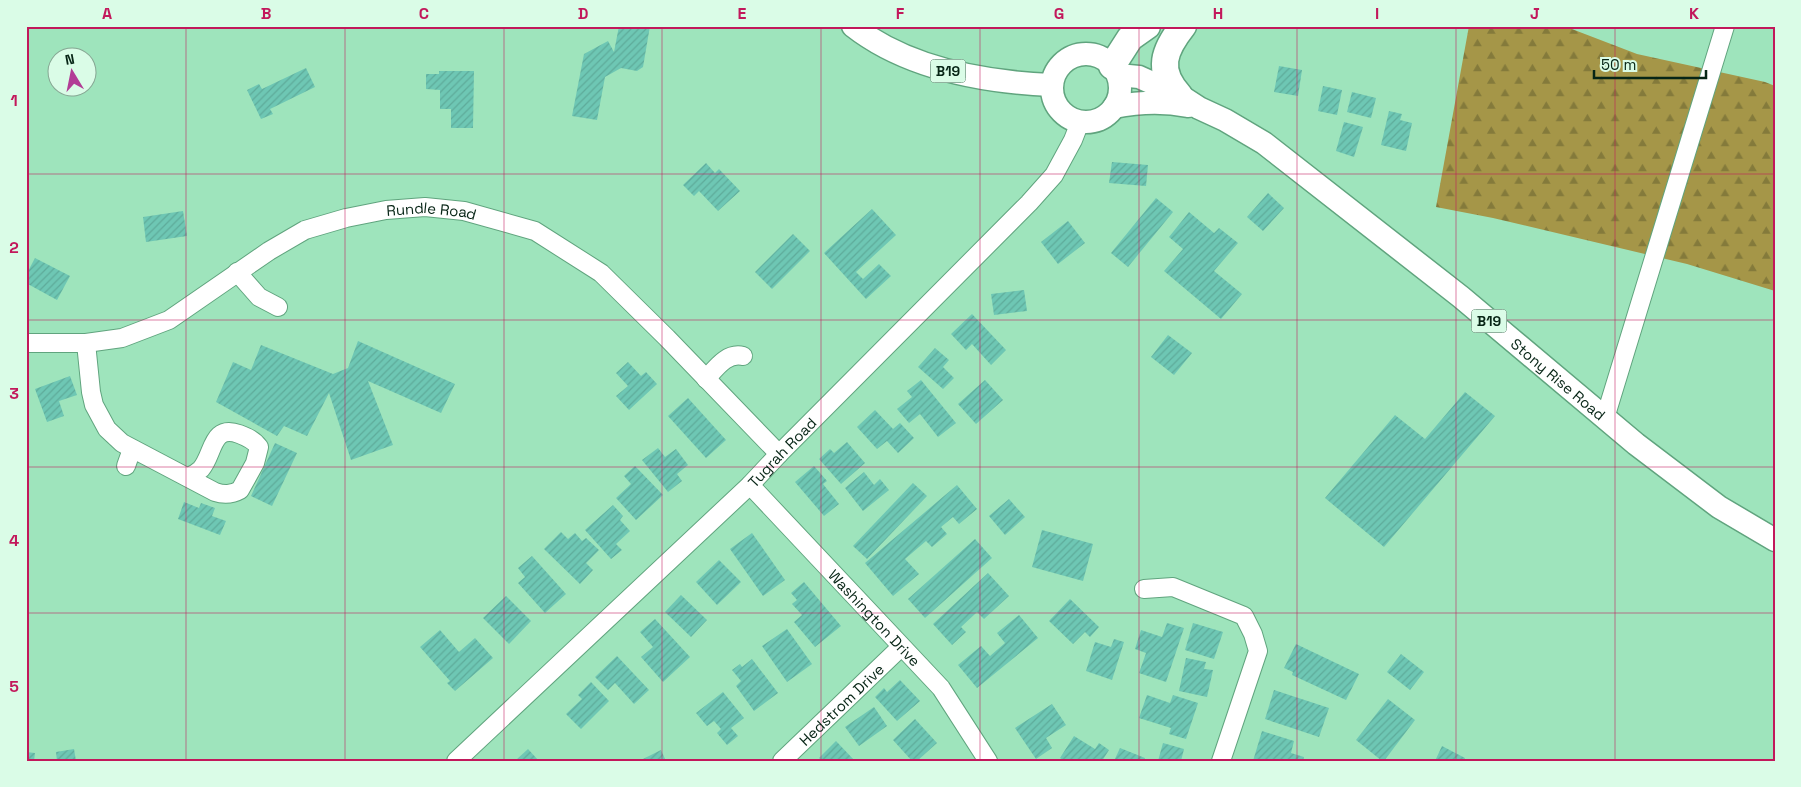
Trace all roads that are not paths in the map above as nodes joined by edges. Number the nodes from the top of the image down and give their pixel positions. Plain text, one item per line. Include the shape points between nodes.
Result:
1 (853, 26) edge
2 (1147, 26) edge
3 (1183, 26) edge
4 (1725, 26) edge
5 (1115, 71) junction
6 (1051, 85) junction
7 (1189, 102) junction
8 (1114, 107) junction
9 (1080, 122) junction
10 (238, 272) junction
11 (278, 307) dead end
12 (26, 343) edge
13 (86, 344) junction
14 (743, 356) dead end
15 (706, 379) junction
16 (1605, 418) junction
17 (132, 449) junction
18 (779, 454) junction
19 (126, 466) dead end
20 (188, 477) dead end
21 (750, 485) junction
22 (1775, 540) edge
23 (1144, 589) dead end
24 (901, 647) junction
25 (456, 761) edge
26 (782, 761) edge
27 (988, 761) edge
28 (1221, 761) edge

1 - 6 main road, B19 via 908,58 952,72
2 - 5 highway via 1130,38
3 - 7 highway via 1172,41 1165,62 1169,83
4 - 16 street
5 - 6 main road, B19 via 1097,55 1078,54 1062,63
5 - 7 main road, Stony Rise Road / B19 via 1139,77
5 - 8 main road via 1120,92
6 - 9 main road via 1052,96 1064,115
7 - 8 main road, Stony Rise Road / B19 via 1139,102
7 - 16 main road, Stony Rise Road / B19 via 1264,143 1461,297
8 - 9 main road, B19 via 1099,119
9 - 18 street, Tugrah Road via 1048,183
10 - 11 street via 259,297
10 - 13 street, Rundle Road via 169,320 122,338
10 - 15 street, Rundle Road via 305,230 346,218 425,207 464,211 535,231 601,273
12 - 13 street, Rundle Road
13 - 17 street via 91,392 99,417 106,429
14 - 15 street via 729,357
15 - 18 street, Rundle Road
16 - 22 main road, Stony Rise Road / B19 via 1718,507
17 - 19 street
17 - 20 street
18 - 21 street, Tugrah Road
21 - 24 street, Washington Drive
21 - 25 street, Tugrah Road
23 - 28 street via 1173,587 1244,616 1254,634 1258,651
24 - 26 street, Hedstrom Drive
24 - 27 street, Washington Drive via 941,688

